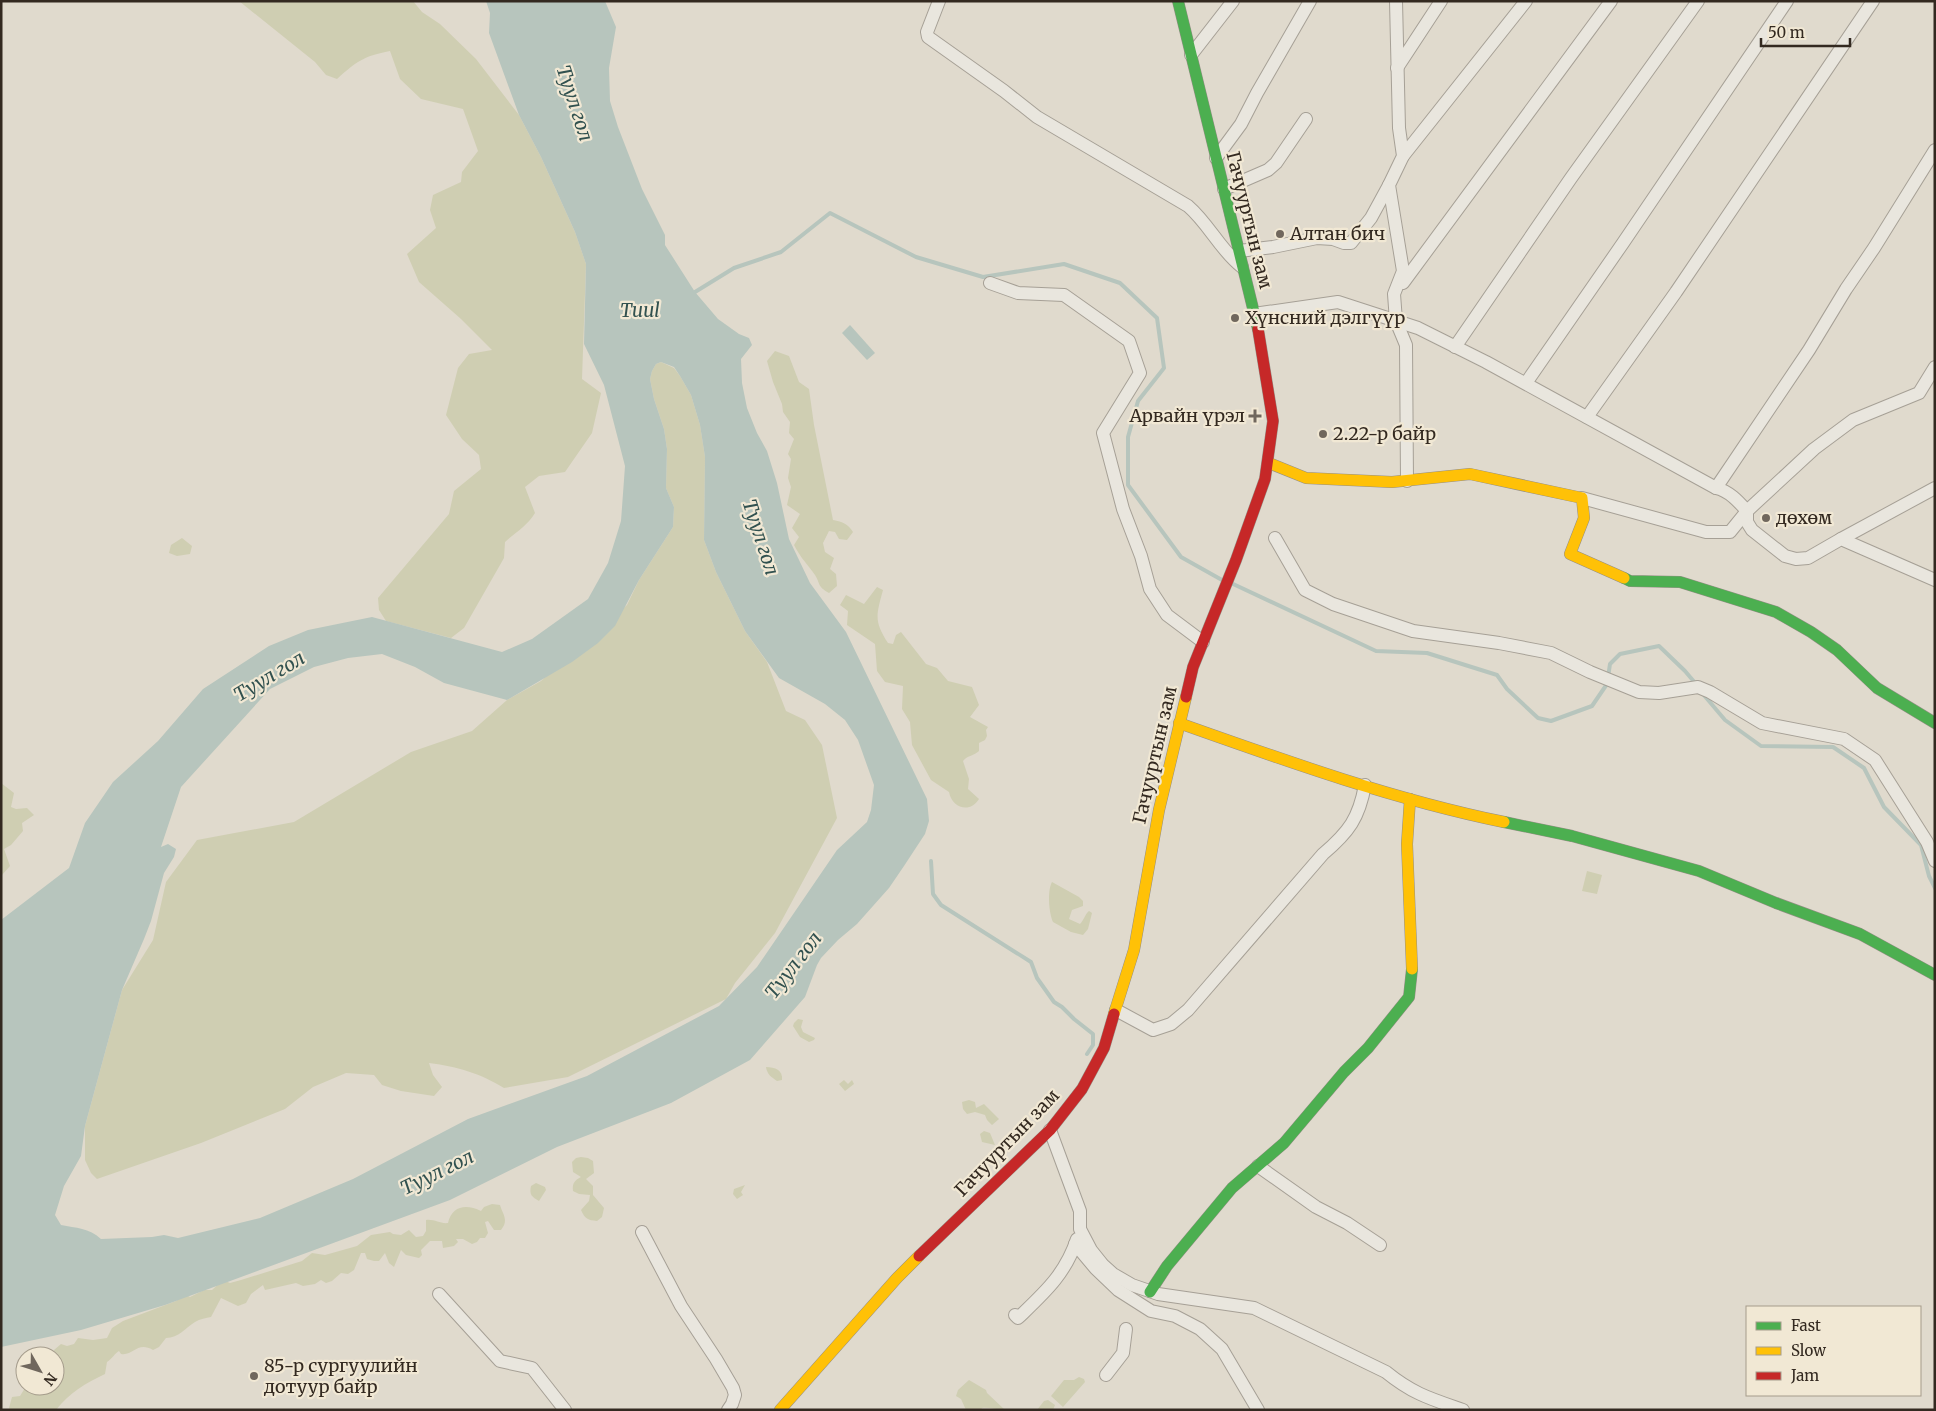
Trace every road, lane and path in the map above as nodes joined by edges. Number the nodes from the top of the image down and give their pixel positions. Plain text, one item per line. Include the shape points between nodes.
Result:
1 (939, 1) edge
2 (1178, 1) edge
3 (1233, 1) edge
4 (1310, 1) edge
5 (1396, 1) edge
6 (1441, 1) edge
7 (1526, 1) edge
8 (1611, 1) edge
9 (1698, 1) edge
10 (1787, 1) edge
11 (1873, 1) edge
12 (1191, 55) junction
13 (1397, 68) junction
14 (1306, 119) dead end
15 (1935, 150) edge
16 (1403, 156) junction
17 (1216, 158) junction
18 (1389, 185) junction
19 (1224, 189) junction
20 (1239, 251) junction
21 (1242, 267) junction
22 (990, 283) dead end
23 (1394, 294) junction
24 (1254, 314) junction
25 (1396, 321) junction
26 (1455, 347) junction
27 (1935, 367) edge
28 (1526, 383) junction
29 (1935, 388) edge
30 (1920, 393) junction
31 (1587, 417) junction
32 (1268, 462) junction
33 (1407, 480) junction
34 (1716, 488) junction
35 (1935, 488) edge
36 (1582, 498) junction
37 (1747, 511) junction
38 (1275, 538) dead end
39 (1841, 539) junction
40 (1935, 580) edge
41 (1203, 642) junction
42 (1179, 723) junction
43 (1935, 723) edge
44 (1365, 785) junction
45 (1410, 799) junction
46 (1935, 861) edge
47 (1935, 975) edge
48 (1116, 1010) junction
49 (1050, 1130) junction
50 (1258, 1166) junction
51 (1080, 1230) junction
52 (642, 1232) dead end
53 (1075, 1244) junction
54 (1380, 1245) dead end
55 (1150, 1292) junction
56 (439, 1294) dead end
57 (1016, 1315) dead end
58 (1126, 1329) dead end
59 (1106, 1374) dead end
60 (1414, 1392) junction
61 (565, 1410) edge
62 (728, 1410) edge
63 (780, 1410) edge
64 (1258, 1410) edge
65 (1428, 1410) edge
66 (1463, 1410) edge

1 - 21 street via 928,37 1037,116 1188,206
2 - 12 street, Гачууртын зам
3 - 12 street
4 - 17 street via 1241,124
5 - 13 street
6 - 13 street
7 - 16 street
8 - 23 street
9 - 26 street via 1570,178
10 - 28 street
11 - 31 street via 1682,284
12 - 17 street, Гачууртын зам
13 - 16 street via 1398,128
14 - 19 street via 1268,170
15 - 34 street via 1809,350
16 - 18 street
17 - 19 street, Гачууртын зам
18 - 20 street via 1371,218 1351,243 1317,238 1273,248
18 - 23 street via 1404,270
19 - 20 street, Гачууртын зам
20 - 21 street, Гачууртын зам
21 - 24 street, Гачууртын зам
22 - 41 street via 1018,293 1064,295 1129,341 1140,373 1103,433 1123,509 1150,589 1167,615
23 - 25 street
24 - 25 street via 1338,302
24 - 32 street, Гачууртын зам via 1273,421
25 - 26 street
25 - 33 street via 1406,345
26 - 28 street
27 - 30 street
28 - 31 street
29 - 30 street
30 - 37 street via 1853,420 1814,449
31 - 34 street
32 - 33 street via 1306,478
32 - 41 street, Гачууртын зам via 1236,560
33 - 36 street via 1470,474
34 - 37 street via 1736,498
35 - 39 street
36 - 37 street via 1706,532 1730,532
36 - 43 street via 1584,518 1570,554 1630,581 1680,582 1776,612 1837,650 1877,688
37 - 39 street via 1747,522 1752,530 1785,556 1808,558
38 - 46 street via 1305,590 1332,604 1413,631 1551,653 1639,692 1659,693 1698,687 1762,723 1844,739 1875,760 1927,842
39 - 40 street
41 - 42 street, Гачууртын зам
42 - 44 street via 1314,771
42 - 48 street, Гачууртын зам via 1159,810 1134,950
44 - 45 street
44 - 48 street via 1356,818 1346,834 1323,854 1188,1010 1171,1024 1153,1030
45 - 47 street via 1446,810 1572,836 1699,871 1860,934
45 - 50 street via 1407,844 1412,974 1409,997 1284,1143
48 - 49 street, Гачууртын зам via 1104,1048 1082,1089
49 - 51 street via 1080,1211
49 - 63 street, Гачууртын зам via 897,1278
50 - 54 street via 1316,1207
50 - 55 street via 1232,1188
51 - 53 street
51 - 55 street via 1103,1265 1132,1285
52 - 62 street via 681,1306 733,1388 735,1395
53 - 57 street via 1063,1271 1018,1318
53 - 64 street via 1118,1290 1152,1311 1175,1316 1200,1329 1222,1349
55 - 60 street via 1254,1308 1386,1372
56 - 61 street via 500,1362 532,1368
58 - 59 street via 1123,1353
60 - 65 street
60 - 66 street

